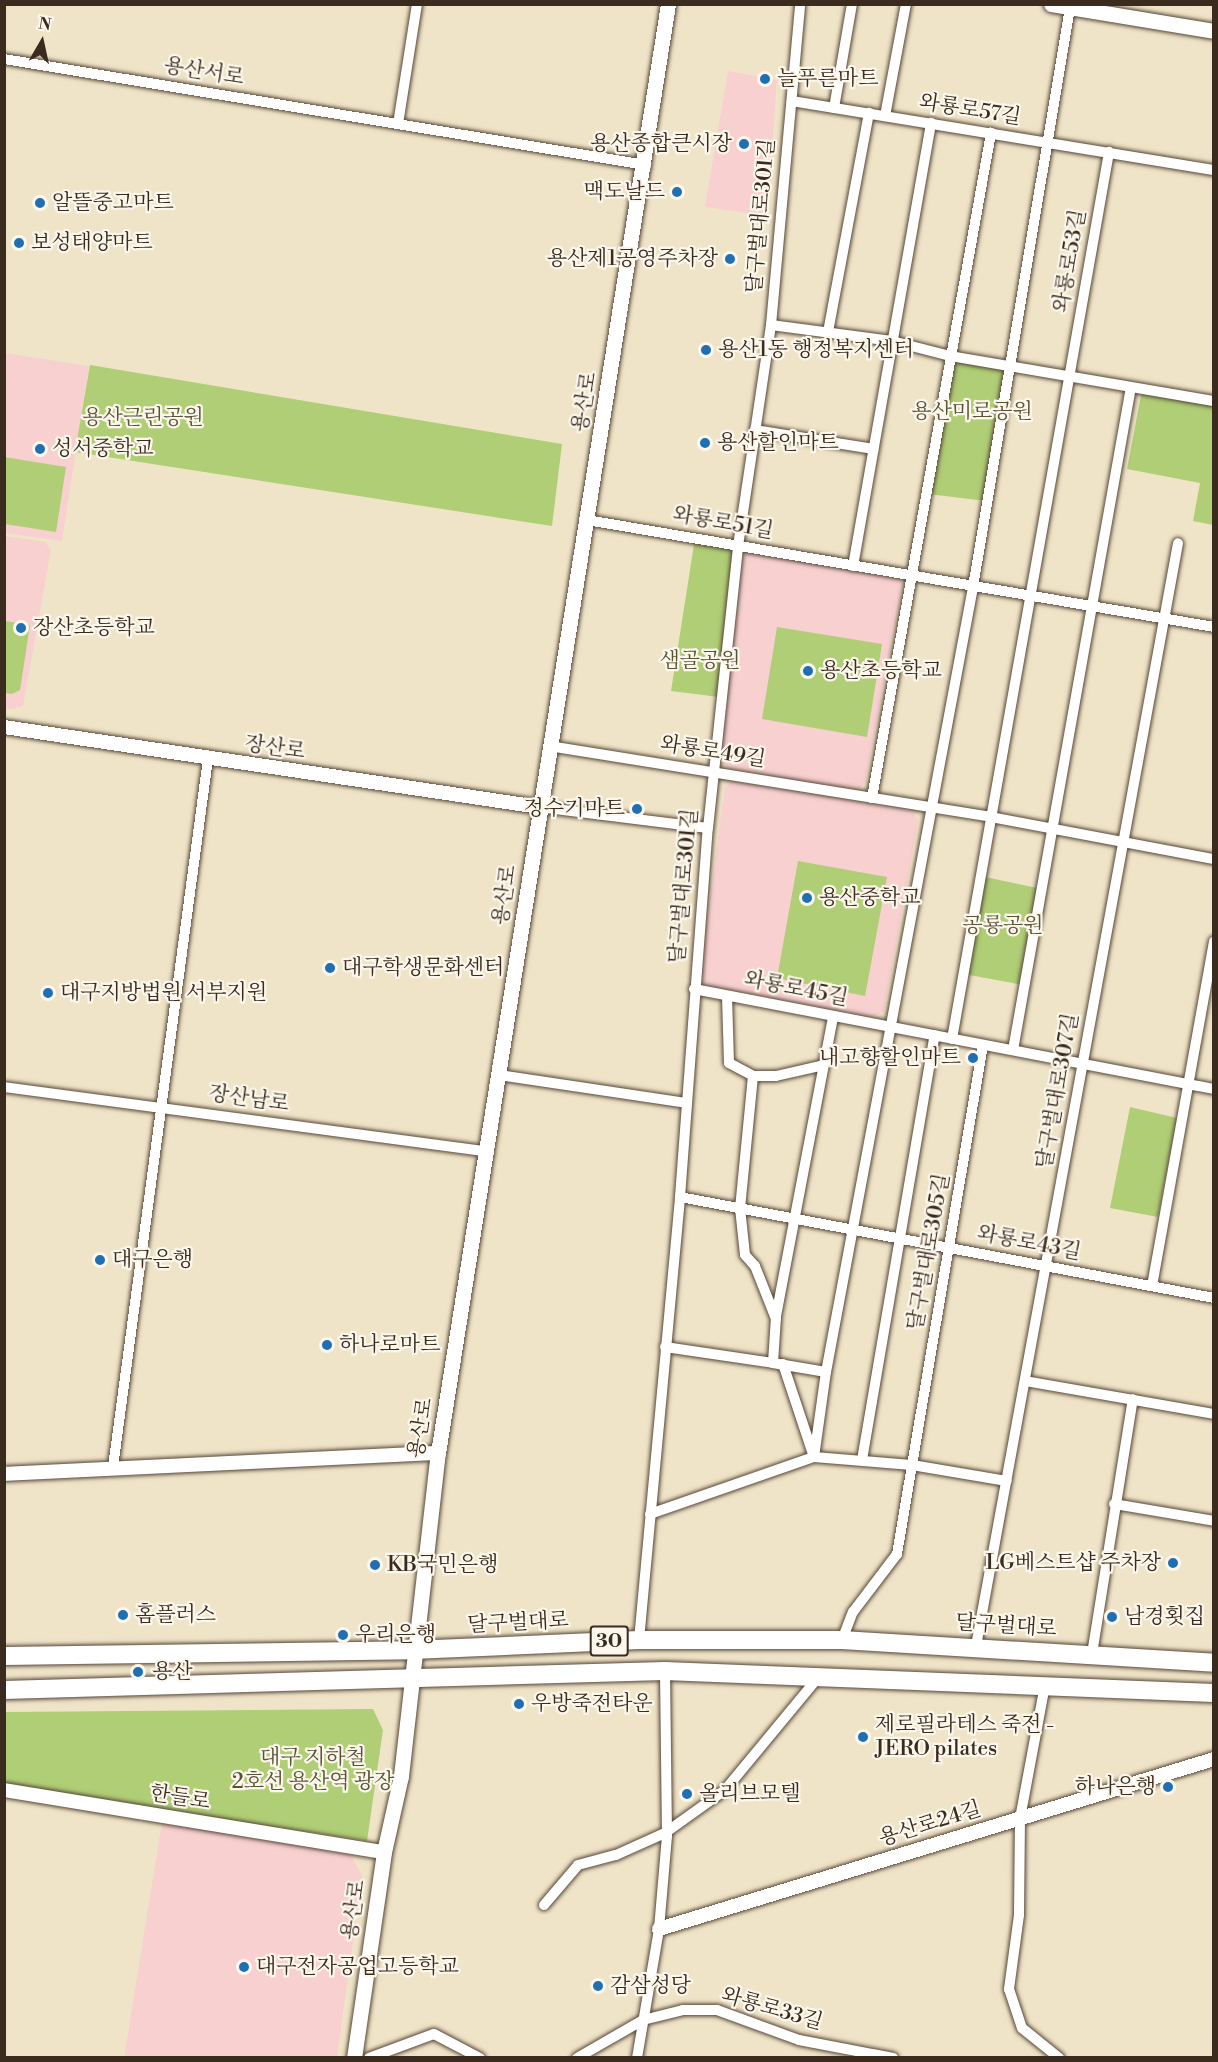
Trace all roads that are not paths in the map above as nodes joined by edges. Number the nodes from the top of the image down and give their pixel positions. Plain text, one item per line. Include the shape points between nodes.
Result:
1 (417, 4) edge
2 (669, 4) edge
3 (800, 4) edge
4 (852, 4) edge
5 (906, 4) edge
6 (1051, 4) edge
7 (1071, 6) edge
8 (1214, 31) edge
9 (4, 59) edge
10 (792, 101) junction
11 (834, 108) junction
12 (869, 113) junction
13 (885, 116) junction
14 (931, 123) junction
15 (398, 124) junction
16 (991, 133) junction
17 (1050, 142) junction
18 (1109, 152) junction
19 (646, 165) junction
20 (1214, 170) edge
21 (771, 325) junction
22 (828, 332) junction
23 (891, 341) junction
24 (950, 356) junction
25 (1011, 366) junction
26 (1070, 376) junction
27 (1131, 387) junction
28 (1214, 401) edge
29 (756, 430) junction
30 (873, 448) junction
31 (587, 520) junction
32 (1178, 543) dead end
33 (738, 546) junction
34 (853, 566) junction
35 (913, 576) junction
36 (973, 587) junction
37 (1032, 597) junction
38 (1092, 608) junction
39 (1166, 619) junction
40 (1214, 627) edge
41 (4, 727) edge
42 (549, 746) junction
43 (208, 759) junction
44 (714, 772) junction
45 (872, 798) junction
46 (539, 807) junction
47 (933, 808) junction
48 (991, 817) junction
49 (708, 828) junction
50 (1052, 830) junction
51 (1125, 843) junction
52 (1214, 859) edge
53 (1214, 942) edge
54 (694, 989) junction
55 (728, 996) junction
56 (833, 1016) junction
57 (891, 1027) junction
58 (935, 1035) junction
59 (952, 1039) junction
60 (983, 1045) junction
61 (1013, 1050) junction
62 (1083, 1064) junction
63 (824, 1065) junction
64 (499, 1075) junction
65 (753, 1076) junction
66 (1190, 1084) junction
67 (4, 1087) edge
68 (1214, 1089) edge
69 (686, 1103) junction
70 (162, 1106) junction
71 (488, 1152) junction
72 (680, 1197) junction
73 (740, 1208) junction
74 (795, 1217) junction
75 (852, 1229) junction
76 (899, 1238) junction
77 (950, 1247) junction
78 (1047, 1266) junction
79 (1214, 1284) edge
80 (1152, 1286) junction
81 (1212, 1297) edge
82 (776, 1319) junction
83 (666, 1347) junction
84 (778, 1363) junction
85 (826, 1372) junction
86 (1025, 1381) junction
87 (1133, 1399) junction
88 (1214, 1414) edge
89 (438, 1453) junction
90 (814, 1457) junction
91 (862, 1460) junction
92 (912, 1465) junction
93 (113, 1467) junction
94 (4, 1473) edge
95 (1007, 1481) junction
96 (1114, 1504) junction
97 (650, 1514) junction
98 (1214, 1521) edge
99 (639, 1640) junction
100 (842, 1640) junction
101 (976, 1646) junction
102 (412, 1650) junction
103 (1092, 1654) junction
104 (4, 1656) edge
105 (1214, 1663) edge
106 (665, 1671) junction
107 (820, 1674) junction
108 (409, 1681) junction
109 (1045, 1684) junction
110 (4, 1690) edge
111 (1214, 1693) edge
112 (1214, 1759) edge
113 (4, 1790) edge
114 (1020, 1818) junction
115 (667, 1832) junction
116 (384, 1852) junction
117 (544, 1905) dead end
118 (659, 1929) junction
119 (643, 2020) junction
120 (354, 2058) edge
121 (369, 2058) edge
122 (480, 2058) edge
123 (577, 2058) edge
124 (637, 2058) edge
125 (894, 2058) edge
126 (1059, 2058) edge

1 - 15 street
2 - 19 main road, 용산로
3 - 10 street, 달구벌대로301길
4 - 11 street
5 - 13 street, 와룡로57길
6 - 7 main road
7 - 8 main road
7 - 17 street
9 - 15 street, 용산서로
10 - 11 street, 와룡로57길
10 - 21 street, 달구벌대로301길
11 - 12 street, 와룡로57길
12 - 13 street, 와룡로57길
12 - 22 street
13 - 14 street, 와룡로57길
14 - 16 street, 와룡로57길
14 - 23 street
15 - 19 street, 용산서로
16 - 17 street, 와룡로57길
16 - 24 street
17 - 18 street, 와룡로57길
17 - 25 street, 와룡로53길
18 - 20 street, 와룡로57길
18 - 26 street, 와룡로53길
19 - 31 main road, 용산로
21 - 22 street
21 - 29 street, 달구벌대로301길
22 - 23 street
23 - 24 street
23 - 30 street
24 - 25 street
24 - 35 street
25 - 26 street
25 - 36 street
26 - 27 street
26 - 37 street
27 - 28 street
27 - 38 street
29 - 30 street
29 - 33 street, 달구벌대로301길
30 - 34 street
31 - 33 street, 와룡로51길
31 - 42 main road, 용산로
32 - 39 street, 달구벌대로307길
33 - 34 street, 와룡로51길
33 - 44 street, 달구벌대로301길
34 - 35 street, 와룡로51길
35 - 36 street, 와룡로51길
35 - 45 street
36 - 37 street, 와룡로51길
36 - 47 street
37 - 38 street, 와룡로51길
37 - 48 street
38 - 39 street, 와룡로51길
38 - 50 street
39 - 40 street, 와룡로51길
39 - 51 street, 달구벌대로307길
41 - 43 street, 장산로
42 - 44 street, 와룡로49길
42 - 46 main road, 용산로
43 - 46 street, 장산로
43 - 70 street
44 - 45 street, 와룡로49길
44 - 49 street, 달구벌대로301길
45 - 47 street, 와룡로49길
46 - 49 street
46 - 64 main road, 용산로
47 - 48 street, 와룡로49길
47 - 57 street
48 - 50 street, 와룡로49길
48 - 59 street
49 - 54 street, 달구벌대로301길
50 - 51 street, 와룡로49길
50 - 61 street
51 - 52 street, 와룡로49길
51 - 62 street, 달구벌대로307길
53 - 66 street
54 - 55 street, 와룡로45길
54 - 69 street, 달구벌대로301길
55 - 56 street, 와룡로45길
55 - 65 street via 729,1064
56 - 57 street, 와룡로45길
56 - 63 street
57 - 58 street, 와룡로45길
57 - 75 street
58 - 59 street, 와룡로45길
58 - 76 street
59 - 60 street, 와룡로45길
60 - 61 street, 와룡로45길
60 - 77 street, 달구벌대로305길
61 - 62 street, 와룡로45길
62 - 66 street, 와룡로45길
62 - 78 street, 달구벌대로307길
63 - 65 street via 776,1076
63 - 74 street
64 - 69 street
64 - 71 main road, 용산로
65 - 73 street
66 - 68 street, 와룡로45길
66 - 80 street
67 - 70 street, 장산남로
69 - 72 street, 달구벌대로301길
70 - 71 street, 장산남로
70 - 93 street
71 - 89 main road, 용산로
72 - 73 street, 와룡로43길
72 - 83 street, 달구벌대로301길
73 - 74 street, 와룡로43길
73 - 82 street via 745,1255 755,1266
74 - 75 street, 와룡로43길
74 - 82 street
75 - 76 street, 와룡로43길
75 - 85 street
76 - 77 street, 와룡로43길
76 - 91 street
77 - 78 street, 와룡로43길
77 - 92 street, 달구벌대로305길
78 - 80 street, 와룡로43길
78 - 86 street, 달구벌대로307길
79 - 81 street, 와룡로43길
80 - 81 street, 와룡로43길
82 - 84 street
83 - 84 street
83 - 97 street, 달구벌대로301길
84 - 85 street
84 - 90 street
85 - 90 street
86 - 87 street
86 - 95 street, 달구벌대로307길
87 - 88 street
87 - 96 street
89 - 93 street
89 - 102 main road, 용산로
90 - 91 street
90 - 97 street
91 - 92 street
92 - 95 street
92 - 100 street, 달구벌대로305길 via 897,1554 853,1612
93 - 94 street
95 - 101 street, 달구벌대로307길
96 - 98 street
96 - 103 street
97 - 99 street, 달구벌대로301길
99 - 100 main road, 달구벌대로 / 30
99 - 102 main road, 달구벌대로 / 30
100 - 101 main road, 달구벌대로 / 30
101 - 103 main road, 달구벌대로 / 30
102 - 104 main road, 달구벌대로 / 30
102 - 108 main road, 용산로
103 - 105 main road, 달구벌대로 / 30
106 - 107 main road, 30
106 - 108 main road, 30
106 - 115 street
107 - 109 main road, 30
107 - 115 street via 725,1790
108 - 110 main road, 30
108 - 116 main road, 용산로 via 401,1776
109 - 111 main road, 30
109 - 114 street
112 - 114 street, 용산로24길
113 - 116 street, 한들로
114 - 118 street, 용산로24길
114 - 126 street via 1019,1915 1009,1989 1022,2028
115 - 117 street via 616,1855 578,1866
115 - 118 street
116 - 120 main road, 용산로
118 - 119 street
119 - 123 street, 와룡로33길
119 - 124 street
119 - 125 street, 와룡로33길 via 683,2010 717,2010 799,2040
121 - 122 street via 434,2034

